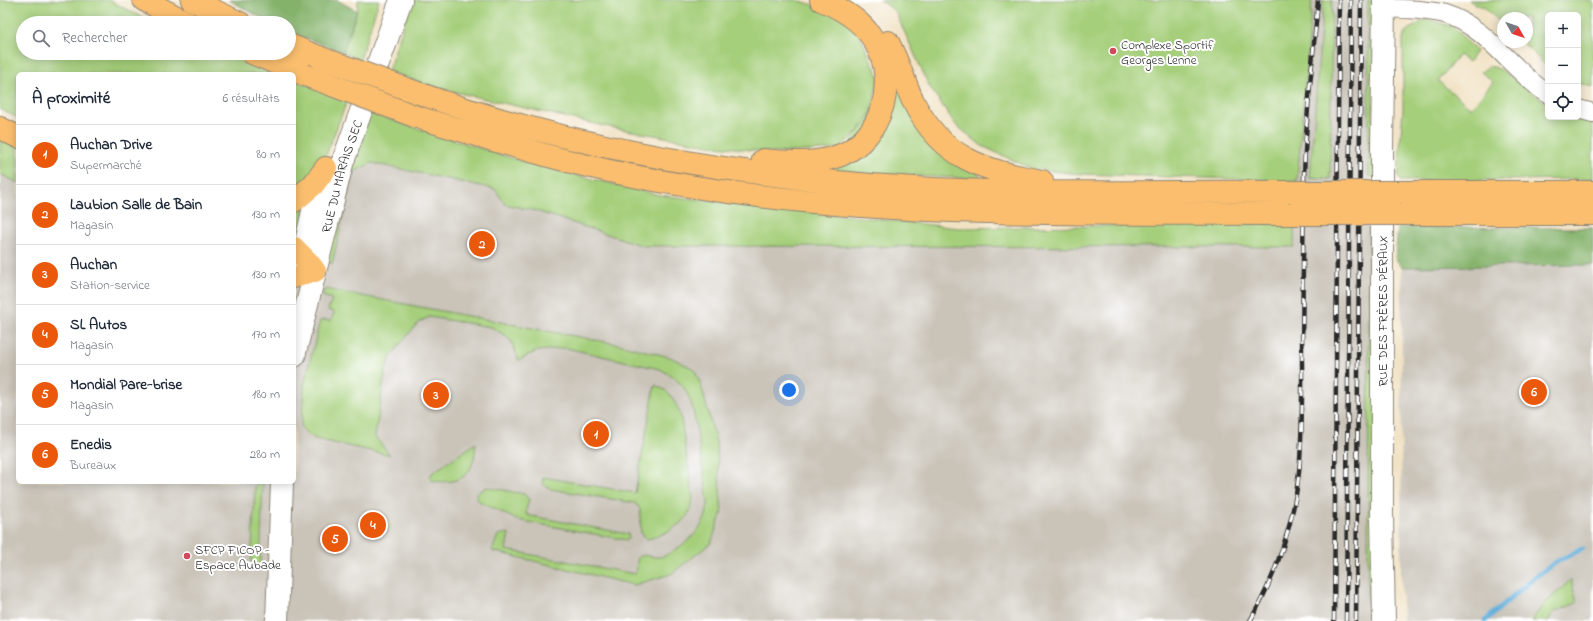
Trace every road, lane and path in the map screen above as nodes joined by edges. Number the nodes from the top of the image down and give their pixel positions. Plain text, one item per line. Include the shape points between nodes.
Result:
1 (144, 0) edge
2 (192, 0) edge
3 (386, 0) edge
4 (401, 0) edge
5 (821, 0) edge
6 (843, 0) edge
7 (1384, 4) edge
8 (175, 16) edge
9 (225, 16) edge
10 (296, 48) edge
11 (269, 60) edge
12 (1545, 92) edge
13 (1581, 110) edge
14 (1593, 113) edge
15 (0, 115) edge
16 (16, 123) edge
17 (0, 128) edge
18 (16, 136) edge
19 (640, 154) junction
20 (326, 168) junction
21 (1121, 191) junction
22 (1593, 192) edge
23 (296, 199) edge
24 (1593, 214) edge
25 (299, 270) edge
26 (296, 322) edge
27 (282, 484) edge
28 (277, 621) edge
29 (1384, 621) edge

1 - 8 highway
2 - 9 highway
3 - 20 street, RUE DU MARAIS SEC via 365,65
4 - 25 street, RUE DU MARAIS SEC via 342,164
5 - 19 highway via 844,12 866,30 877,46 883,63 886,82 882,108 875,124 851,150 834,157 805,162
6 - 21 highway via 861,12 882,34 923,118 944,143 960,155 979,166 1002,173 1048,182
7 - 12 street via 1429,11 1458,19 1481,34
7 - 29 street, RUE DES FRÈRES PÉRAUX
10 - 19 highway, bridge via 418,93 541,131
11 - 24 highway, bridge via 417,117 496,142 594,167 678,184 767,197 958,212
13 - 14 street
15 - 16 highway
17 - 18 highway
19 - 21 highway via 734,170 848,183 954,190
20 - 23 highway via 307,191
20 - 25 street, RUE DU MARAIS SEC
21 - 22 highway, bridge
25 - 26 street, RUE DU MARAIS SEC
27 - 28 street

